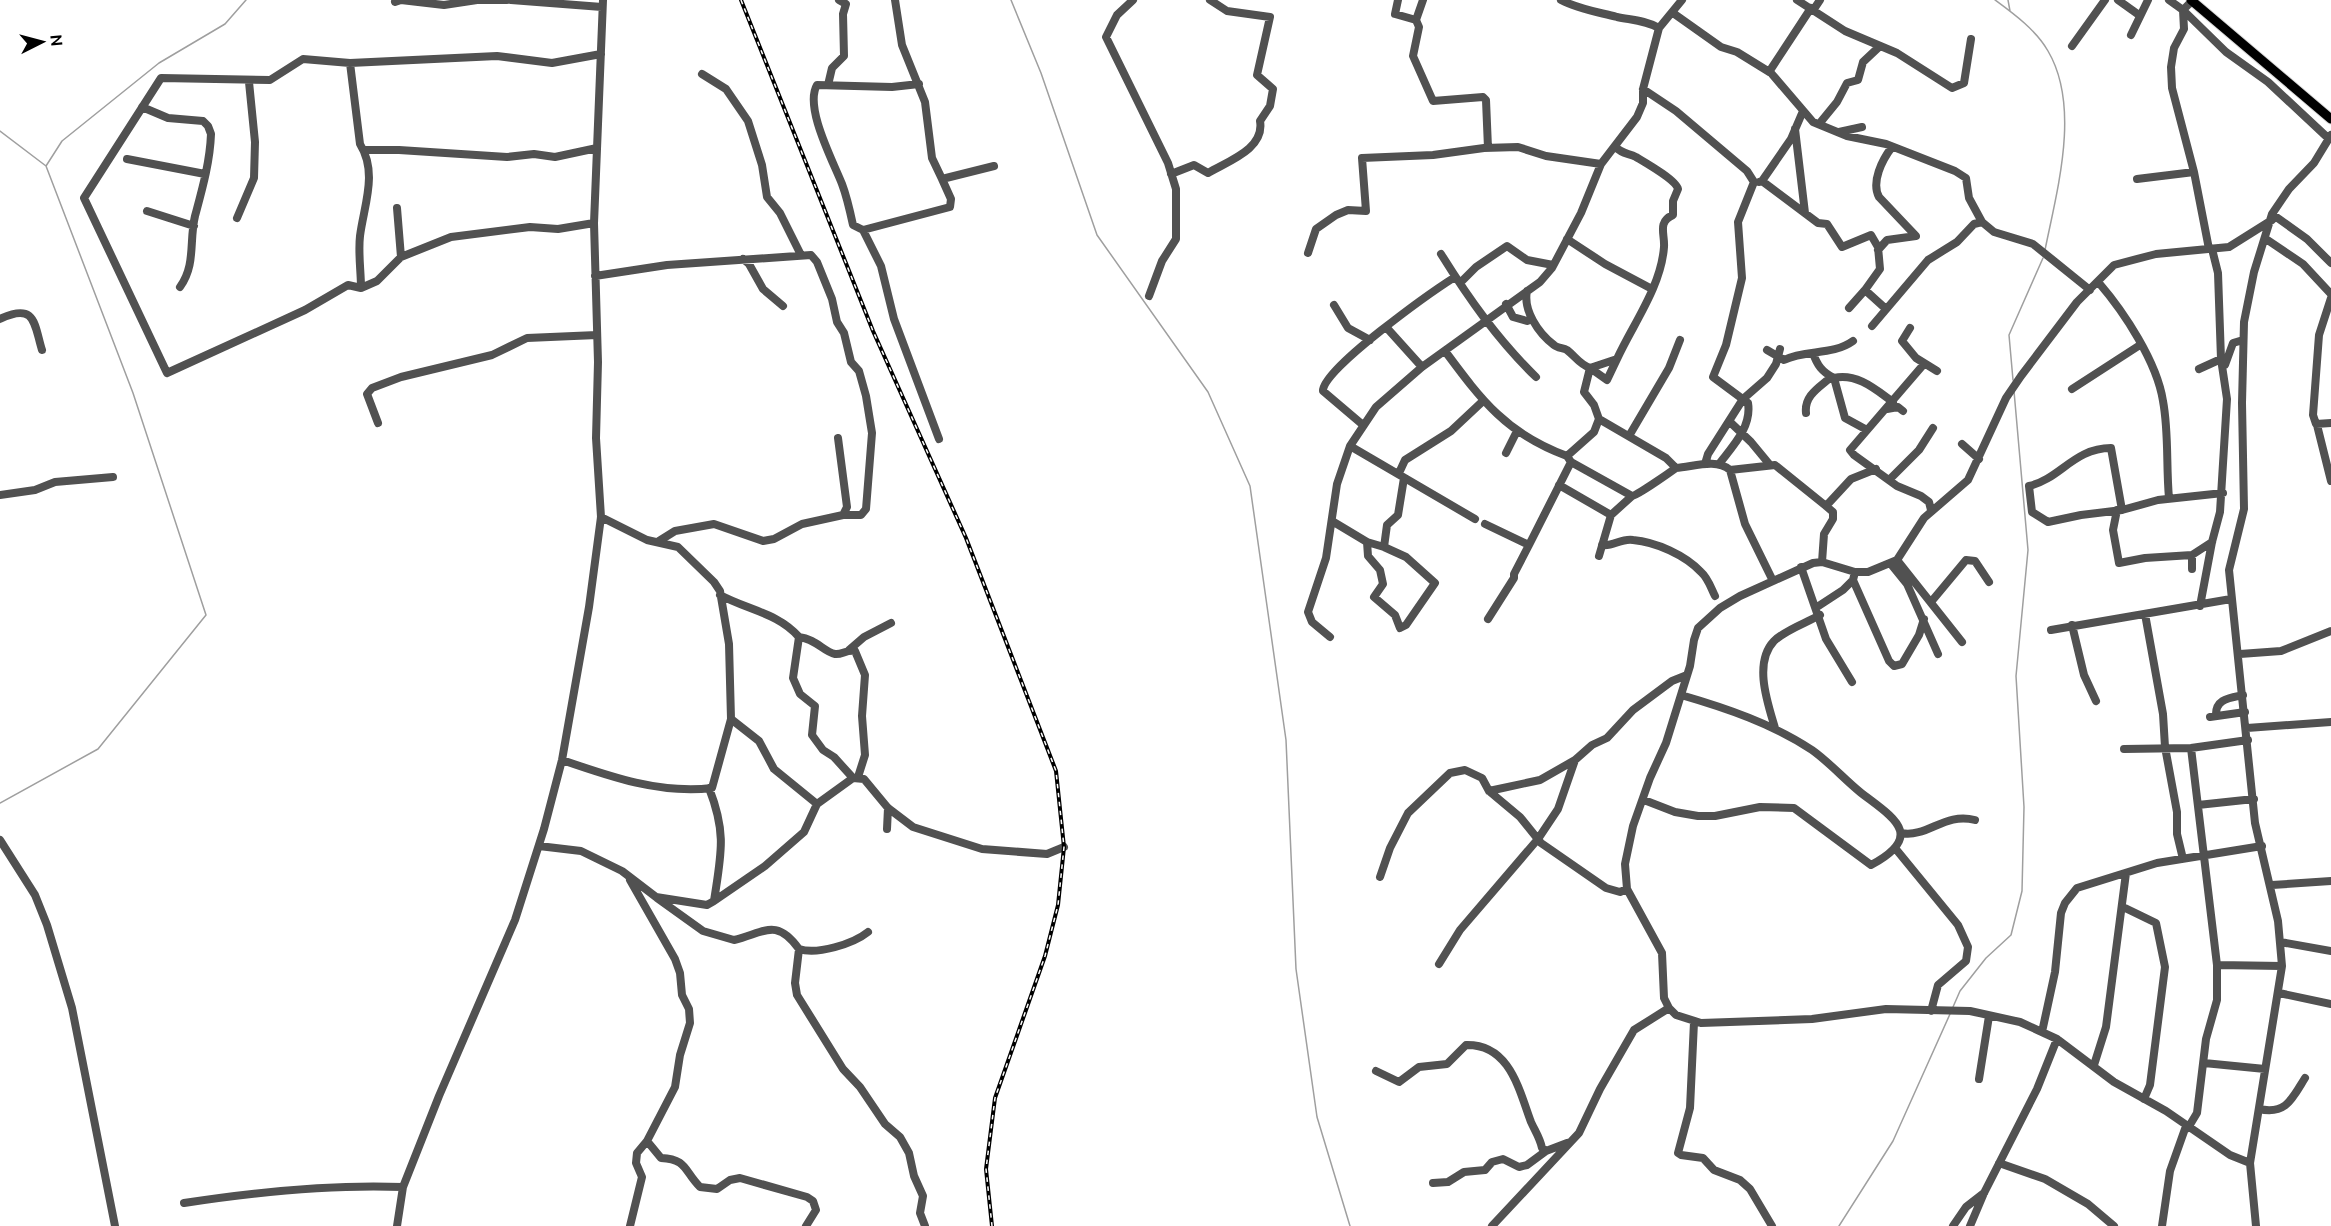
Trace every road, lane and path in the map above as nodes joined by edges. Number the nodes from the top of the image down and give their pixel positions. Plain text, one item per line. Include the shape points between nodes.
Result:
1 (478, 0) edge
2 (509, 0) edge
3 (839, 0) edge
4 (895, 0) edge
5 (1133, 0) edge
6 (1210, 0) edge
7 (1398, 0) edge
8 (1424, 0) edge
9 (1561, 0) edge
10 (1682, 0) edge
11 (1797, 0) edge
12 (1820, 0) edge
13 (2105, 0) edge
14 (2118, 0) edge
15 (2148, 0) edge
16 (2169, 0) edge
17 (2192, 0) edge
18 (395, 2) dead end
19 (602, 3) edge
20 (1812, 9) junction
21 (2183, 10) junction
22 (1673, 13) junction
23 (2139, 15) junction
24 (1416, 20) junction
25 (1659, 28) junction
26 (2131, 35) dead end
27 (1971, 39) dead end
28 (1880, 46) junction
29 (2072, 46) dead end
30 (601, 54) junction
31 (350, 63) junction
32 (1769, 72) junction
33 (702, 74) dead end
34 (249, 82) junction
35 (919, 84) junction
36 (828, 85) junction
37 (1643, 89) junction
38 (142, 107) junction
39 (1803, 111) junction
40 (2331, 119) edge
41 (1819, 124) junction
42 (1862, 127) dead end
43 (1795, 129) junction
44 (1838, 132) junction
45 (2330, 137) edge
46 (1615, 146) junction
47 (1892, 147) junction
48 (597, 148) junction
49 (1488, 148) junction
50 (364, 150) junction
51 (127, 159) dead end
52 (1601, 164) junction
53 (994, 166) dead end
54 (2194, 172) junction
55 (205, 174) junction
56 (1171, 174) junction
57 (942, 179) junction
58 (2137, 179) dead end
59 (1758, 182) junction
60 (397, 208) dead end
61 (147, 211) dead end
62 (1805, 213) junction
63 (2272, 217) junction
64 (237, 218) dead end
65 (1982, 222) junction
66 (594, 223) junction
67 (194, 226) junction
68 (863, 230) junction
69 (1567, 239) junction
70 (2266, 239) junction
71 (2210, 249) junction
72 (1878, 250) junction
73 (1308, 253) dead end
74 (1441, 254) dead end
75 (801, 255) junction
76 (401, 257) junction
77 (742, 259) junction
78 (2331, 263) edge
79 (1553, 265) junction
80 (595, 276) junction
81 (1457, 280) junction
82 (2099, 283) junction
83 (180, 287) dead end
84 (361, 288) junction
85 (1652, 289) junction
86 (1865, 290) junction
87 (2090, 290) junction
88 (1527, 291) junction
89 (1149, 296) dead end
90 (2331, 296) edge
91 (1506, 304) junction
92 (1334, 305) dead end
93 (783, 306) dead end
94 (1849, 308) dead end
95 (1886, 309) junction
96 (0, 319) edge
97 (1532, 319) junction
98 (1486, 321) junction
99 (1872, 326) dead end
100 (1386, 327) junction
101 (1910, 328) dead end
102 (597, 334) junction
103 (1370, 340) junction
104 (1680, 340) dead end
105 (2243, 340) junction
106 (1853, 341) dead end
107 (2140, 345) junction
108 (42, 350) dead end
109 (1767, 350) dead end
110 (1445, 351) junction
111 (1779, 353) junction
112 (1813, 353) junction
113 (2222, 358) junction
114 (1617, 359) junction
115 (1924, 364) junction
116 (1422, 367) junction
117 (1590, 368) junction
118 (2199, 369) dead end
119 (1936, 371) dead end
120 (2224, 375) junction
121 (1536, 377) dead end
122 (1832, 377) junction
123 (2072, 389) dead end
124 (1743, 399) junction
125 (1483, 401) junction
126 (1893, 402) junction
127 (1887, 409) junction
128 (1903, 411) dead end
129 (1806, 413) dead end
130 (1599, 419) junction
131 (1730, 422) junction
132 (378, 423) dead end
133 (2331, 423) edge
134 (1363, 425) junction
135 (2317, 425) junction
136 (1934, 428) dead end
137 (1867, 430) junction
138 (1517, 431) junction
139 (1741, 434) junction
140 (1629, 436) junction
141 (838, 438) dead end
142 (939, 439) dead end
143 (1962, 444) dead end
144 (1350, 446) junction
145 (1506, 453) dead end
146 (1569, 459) junction
147 (1979, 459) junction
148 (1705, 464) junction
149 (1719, 465) junction
150 (1770, 465) junction
151 (1676, 468) junction
152 (1876, 469) junction
153 (1730, 470) junction
154 (1401, 476) junction
155 (113, 477) dead end
156 (2331, 477) edge
157 (1889, 480) junction
158 (1559, 485) junction
159 (2223, 493) junction
160 (0, 495) edge
161 (1632, 496) junction
162 (2169, 498) junction
163 (1826, 506) junction
164 (1931, 510) junction
165 (2120, 510) junction
166 (1611, 514) junction
167 (843, 515) junction
168 (601, 517) junction
169 (1475, 519) dead end
170 (1332, 520) junction
171 (1485, 524) dead end
172 (660, 541) junction
173 (1368, 542) junction
174 (2211, 542) junction
175 (1529, 545) junction
176 (1602, 545) junction
177 (1384, 547) junction
178 (2192, 555) junction
179 (1599, 556) dead end
180 (1822, 562) junction
181 (1894, 562) junction
182 (1801, 567) junction
183 (2192, 569) dead end
184 (1854, 576) junction
185 (1773, 581) junction
186 (1989, 582) dead end
187 (720, 595) junction
188 (1715, 596) dead end
189 (2231, 599) junction
190 (1931, 602) junction
191 (2200, 606) junction
192 (1818, 611) junction
193 (2145, 614) junction
194 (1488, 619) dead end
195 (1924, 619) junction
196 (891, 623) dead end
197 (2072, 625) junction
198 (2051, 630) dead end
199 (2331, 631) edge
200 (799, 637) junction
201 (1330, 637) dead end
202 (1962, 642) dead end
203 (849, 650) junction
204 (1938, 654) dead end
205 (2240, 654) junction
206 (1687, 675) junction
207 (1852, 682) dead end
208 (1681, 695) junction
209 (2244, 695) junction
210 (2097, 701) dead end
211 (2245, 712) junction
212 (731, 718) junction
213 (2331, 722) edge
214 (1775, 728) junction
215 (2247, 728) junction
216 (2248, 740) junction
217 (2165, 747) junction
218 (2191, 748) junction
219 (2124, 749) dead end
220 (562, 760) junction
221 (1575, 760) junction
222 (856, 777) junction
223 (709, 788) junction
224 (1489, 791) junction
225 (2254, 799) junction
226 (1644, 800) junction
227 (817, 804) junction
228 (2198, 805) junction
229 (888, 808) junction
230 (1976, 820) dead end
231 (887, 829) dead end
232 (1900, 833) junction
233 (1538, 839) junction
234 (0, 840) edge
235 (539, 846) junction
236 (2262, 846) junction
237 (1064, 847) dead end
238 (1895, 848) junction
239 (2204, 855) junction
240 (2183, 859) junction
241 (2126, 873) junction
242 (1380, 877) dead end
243 (630, 880) junction
244 (2331, 881) edge
245 (2272, 885) junction
246 (1627, 889) junction
247 (656, 897) junction
248 (714, 901) junction
249 (2123, 907) junction
250 (868, 932) dead end
251 (2280, 942) junction
252 (799, 949) junction
253 (2331, 951) edge
254 (1439, 963) dead end
255 (2217, 965) junction
256 (2282, 966) junction
257 (2279, 993) junction
258 (2331, 1004) edge
259 (1669, 1008) junction
260 (1931, 1011) junction
261 (1989, 1016) junction
262 (1694, 1022) junction
263 (2042, 1032) junction
264 (2057, 1040) junction
265 (2204, 1063) junction
266 (2094, 1065) junction
267 (2265, 1069) junction
268 (1376, 1071) dead end
269 (2305, 1078) dead end
270 (1979, 1079) dead end
271 (2144, 1099) junction
272 (2259, 1108) junction
273 (2187, 1127) junction
274 (647, 1141) junction
275 (1567, 1143) junction
276 (1546, 1151) junction
277 (1999, 1163) junction
278 (2250, 1163) junction
279 (1433, 1183) dead end
280 (403, 1187) junction
281 (1984, 1192) junction
282 (184, 1203) dead end
283 (115, 1226) edge
284 (397, 1226) edge
285 (630, 1226) edge
286 (806, 1226) edge
287 (925, 1226) edge
288 (1492, 1226) edge
289 (1772, 1226) edge
290 (1953, 1226) edge
291 (1970, 1226) edge
292 (2114, 1226) edge
293 (2162, 1226) edge
294 (2256, 1226) edge

1 - 2 street
1 - 18 street via 444,5
2 - 19 street
3 - 36 street via 846,4 845,49 829,74
4 - 35 street via 902,45
5 - 56 street via 1117,15 1106,37
6 - 56 street via 1227,11 1270,17 1257,75 1273,89 1270,106 1260,121 1262,132 1245,151 1208,173 1194,165
7 - 24 street via 1395,14
8 - 24 street
9 - 25 street
10 - 22 street
11 - 20 street
12 - 20 street
13 - 29 street
14 - 23 street
15 - 23 street
16 - 21 street
17 - 21 street
17 - 40 main road
19 - 30 street
20 - 28 street via 1845,31
20 - 32 street
21 - 45 street via 2226,52 2268,82
21 - 54 street via 2184,29 2174,48 2171,67 2172,88
22 - 25 street
22 - 32 street via 1721,47
23 - 26 street
24 - 49 street via 1419,27 1413,56 1433,101 1483,97 1488,113
25 - 37 street
27 - 28 street via 1964,83 1954,88
28 - 41 street via 1863,62 1858,80 1847,83
30 - 31 street via 552,63 497,56
30 - 48 street
31 - 34 street via 303,59 270,80
31 - 50 street
32 - 39 street
33 - 75 street via 726,89 748,121 762,165 767,198 780,213
34 - 38 street via 161,78
34 - 64 street via 254,178
35 - 36 street
35 - 57 street via 932,158
36 - 68 street via 816,85 814,90 819,128 853,225
37 - 46 street via 1643,104 1637,117
37 - 59 street via 1676,111
38 - 55 street via 168,118 203,121 208,126 210,148
38 - 84 street via 84,198 167,373 305,310 348,285
39 - 41 street
39 - 43 street
41 - 44 street
42 - 44 street
43 - 59 street via 1789,143
43 - 62 street
44 - 47 street
45 - 63 street
46 - 52 street
46 - 85 street via 1677,185 1673,215 1662,225 1664,253
47 - 65 street via 1966,178 1969,198
47 - 72 street via 1882,163 1875,190 1916,236 1887,240
48 - 50 street via 566,157
48 - 66 street
49 - 52 street via 1518,147 1546,156
49 - 73 street via 1362,158 1366,211 1336,214 1316,229
50 - 84 street via 370,183 360,237
51 - 55 street
52 - 69 street
53 - 57 street
54 - 58 street
54 - 71 street
55 - 67 street
56 - 89 street via 1176,189 1176,239 1162,261
57 - 68 street via 951,199 950,207
59 - 62 street
59 - 124 street via 1738,222 1742,278 1713,377
60 - 76 street
61 - 67 street
62 - 72 street via 1818,224 1827,224 1842,247 1871,235
63 - 70 street
63 - 71 street via 2239,242
63 - 78 street via 2307,239
65 - 87 street via 1994,232 2033,244
65 - 95 street via 1928,260
66 - 76 street via 451,237
66 - 80 street
67 - 83 street via 189,273
68 - 142 street via 881,266 894,319
69 - 79 street
69 - 85 street
70 - 90 street via 2303,264
70 - 105 street via 2254,272
71 - 82 street via 2125,260 2114,265
71 - 113 street via 2218,273
72 - 86 street via 1880,269
74 - 81 street
75 - 77 street
75 - 167 street via 811,255 817,262 868,405 872,433 868,502 861,515
76 - 84 street via 377,281
77 - 80 street
77 - 93 street via 763,289
79 - 81 street via 1527,260 1507,246
79 - 88 street
80 - 102 street
81 - 98 street
81 - 100 street via 1421,298
82 - 87 street
82 - 107 street
85 - 114 street
86 - 94 street
86 - 95 street
87 - 147 street via 2006,398
88 - 91 street
88 - 97 street via 1525,300
90 - 135 street via 2319,335 2313,416
91 - 97 street via 1513,317
91 - 98 street
92 - 103 street via 1348,328
95 - 99 street
96 - 108 street via 14,313 34,318
97 - 117 street via 1554,346 1565,349
98 - 110 street
98 - 121 street
100 - 103 street
100 - 116 street
101 - 115 street via 1902,341
102 - 132 street via 527,338 492,355 401,376 367,393
102 - 168 street via 596,438
103 - 134 street via 1356,349 1322,387
104 - 140 street via 1669,368
105 - 120 street via 2233,343 2226,355
105 - 189 street via 2244,509 2229,570
106 - 112 street via 1842,349
107 - 123 street
107 - 162 street via 2156,374 2163,399
109 - 111 street
110 - 116 street
110 - 125 street
111 - 112 street via 1784,360 1795,354
111 - 124 street via 1767,378
112 - 122 street via 1818,365
113 - 118 street
113 - 120 street
114 - 117 street
114 - 117 street via 1607,380
115 - 119 street
115 - 126 street
116 - 134 street via 1376,407
117 - 130 street via 1584,392
120 - 159 street via 2228,399
122 - 126 street via 1847,375
122 - 129 street via 1811,393
122 - 137 street via 1845,418
124 - 131 street
124 - 139 street via 1749,411
125 - 138 street
125 - 154 street via 1451,431 1405,460
126 - 127 street
127 - 128 street via 1898,407
127 - 137 street
130 - 140 street
130 - 146 street via 1594,432
131 - 139 street
131 - 148 street
133 - 135 street
134 - 144 street
135 - 156 street
136 - 157 street via 1919,450
137 - 152 street via 1850,450
138 - 145 street
138 - 146 street
139 - 149 street
139 - 150 street
140 - 151 street
141 - 167 street via 847,507
143 - 147 street
144 - 154 street
144 - 170 street via 1337,484
146 - 158 street
146 - 161 street
147 - 164 street via 1959,490
148 - 149 street
148 - 151 street
149 - 153 street
150 - 153 street
150 - 163 street via 1794,477
151 - 161 street
152 - 157 street
152 - 163 street via 1851,479
153 - 185 street via 1745,524
154 - 169 street
154 - 177 street via 1398,515 1387,525
155 - 160 street via 55,482 35,490
157 - 164 street via 1921,496 1929,502
158 - 166 street
158 - 175 street
159 - 162 street
159 - 174 street
161 - 166 street
162 - 165 street
163 - 180 street via 1833,512 1833,519 1824,534
164 - 181 street
165 - 165 street via 2110,448 2079,455 2043,483 2029,486 2032,512 2048,522
165 - 178 street via 2113,530 2119,563
166 - 176 street
167 - 172 street via 802,524 763,541 714,524 675,531
168 - 172 street via 647,540
168 - 220 street
170 - 173 street
170 - 201 street via 1326,558 1308,612 1312,622
171 - 175 street
172 - 187 street via 693,558
173 - 177 street
173 - 177 street via 1368,556 1380,570 1383,584 1374,597 1395,615 1400,628 1435,583 1406,557
174 - 178 street
174 - 191 street
175 - 194 street
176 - 179 street
176 - 188 street via 1609,547 1621,540 1633,540 1668,550 1701,572
178 - 183 street
180 - 182 street
180 - 184 street
181 - 184 street
181 - 190 street
181 - 195 street
182 - 185 street
182 - 192 street
184 - 192 street via 1843,591
184 - 195 street via 1894,666 1902,664
185 - 206 street via 1708,617 1694,639
186 - 190 street via 1975,561 1966,561
187 - 200 street via 772,615
187 - 212 street via 729,644
189 - 191 street
189 - 205 street
190 - 202 street
191 - 193 street
192 - 207 street via 1826,639
192 - 214 street via 1774,642 1767,658 1763,674
193 - 197 street
193 - 217 street
195 - 204 street
196 - 203 street
197 - 198 street
197 - 210 street via 2084,675
199 - 205 street via 2281,651
200 - 203 street via 812,639 836,654
200 - 222 street via 793,678 800,694 815,706 812,735 823,750
203 - 222 street via 855,651 865,675 865,755
205 - 209 street
206 - 208 street
206 - 221 street via 1672,681 1633,710 1607,738
208 - 214 street
208 - 226 street
209 - 211 street
209 - 211 street via 2223,699 2213,717
211 - 215 street
212 - 223 street via 716,781
212 - 227 street via 759,741 774,769
213 - 215 street
214 - 232 street via 1813,751 1885,808
215 - 216 street
216 - 218 street
216 - 225 street
217 - 218 street
217 - 219 street
217 - 240 street
218 - 228 street
220 - 223 street via 669,790
220 - 235 street
221 - 224 street via 1540,780
221 - 233 street via 1558,809
222 - 227 street
222 - 229 street via 864,779
223 - 248 street via 722,830
224 - 233 street via 1520,817
224 - 242 street via 1482,778 1465,770 1450,773 1408,813
225 - 228 street
225 - 236 street via 2255,823
226 - 238 street via 1686,815 1715,816 1760,807 1794,808 1871,865
226 - 246 street via 1628,844
227 - 248 street via 804,832 765,866
228 - 239 street
229 - 231 street
229 - 237 street via 913,827 982,849 1047,854
230 - 232 street via 1938,823 1918,834
232 - 238 street
233 - 246 street via 1596,883 1612,891
233 - 254 street via 1460,930
234 - 283 street via 34,895 47,925 72,1008
235 - 243 street via 581,851 622,871
235 - 280 street via 515,920
236 - 239 street
236 - 245 street
238 - 260 street via 1958,925 1968,947 1966,961 1938,985
239 - 240 street
239 - 255 street
240 - 241 street via 2157,862
241 - 249 street
241 - 263 street via 2077,888 2065,903
243 - 247 street
243 - 274 street via 675,959 689,1009 688,1034 675,1087
244 - 245 street
245 - 251 street
246 - 259 street via 1662,953
247 - 248 street via 702,906
247 - 252 street via 703,931 734,940 772,929 789,935
249 - 266 street via 2106,1027
249 - 271 street via 2156,924 2164,959 2150,1085
250 - 252 street via 860,939 819,952
251 - 253 street
251 - 256 street
252 - 287 street via 797,995 843,1069 909,1153 923,1196 920,1213
255 - 256 street
255 - 265 street via 2217,1000
256 - 257 street
257 - 258 street
257 - 267 street
259 - 262 street
259 - 275 street via 1634,1030 1579,1133
260 - 261 street via 1970,1011
260 - 262 street via 1886,1009 1812,1018
261 - 263 street via 2020,1022
261 - 270 street
262 - 289 street via 1690,1108 1678,1153 1703,1158 1714,1170 1740,1180 1759,1202
263 - 264 street
264 - 266 street
264 - 277 street
265 - 267 street
265 - 273 street via 2197,1113
266 - 271 street
267 - 272 street
268 - 276 street via 1399,1082 1419,1067 1447,1064 1466,1045 1486,1050 1504,1061 1513,1074
269 - 272 street via 2281,1110
271 - 273 street
272 - 278 street
273 - 278 street
273 - 293 street via 2170,1171
274 - 285 street via 638,1153 636,1163 642,1177
274 - 286 street via 661,1158 682,1163 700,1187 717,1189 740,1178 807,1197 816,1210
275 - 276 street
275 - 288 street
276 - 279 street via 1527,1165 1519,1167 1503,1159 1492,1162 1485,1170 1464,1172 1448,1182
277 - 281 street
277 - 292 street via 2045,1179 2088,1204
278 - 294 street
280 - 282 street via 359,1186
280 - 284 street
281 - 290 street via 1966,1207
281 - 291 street

